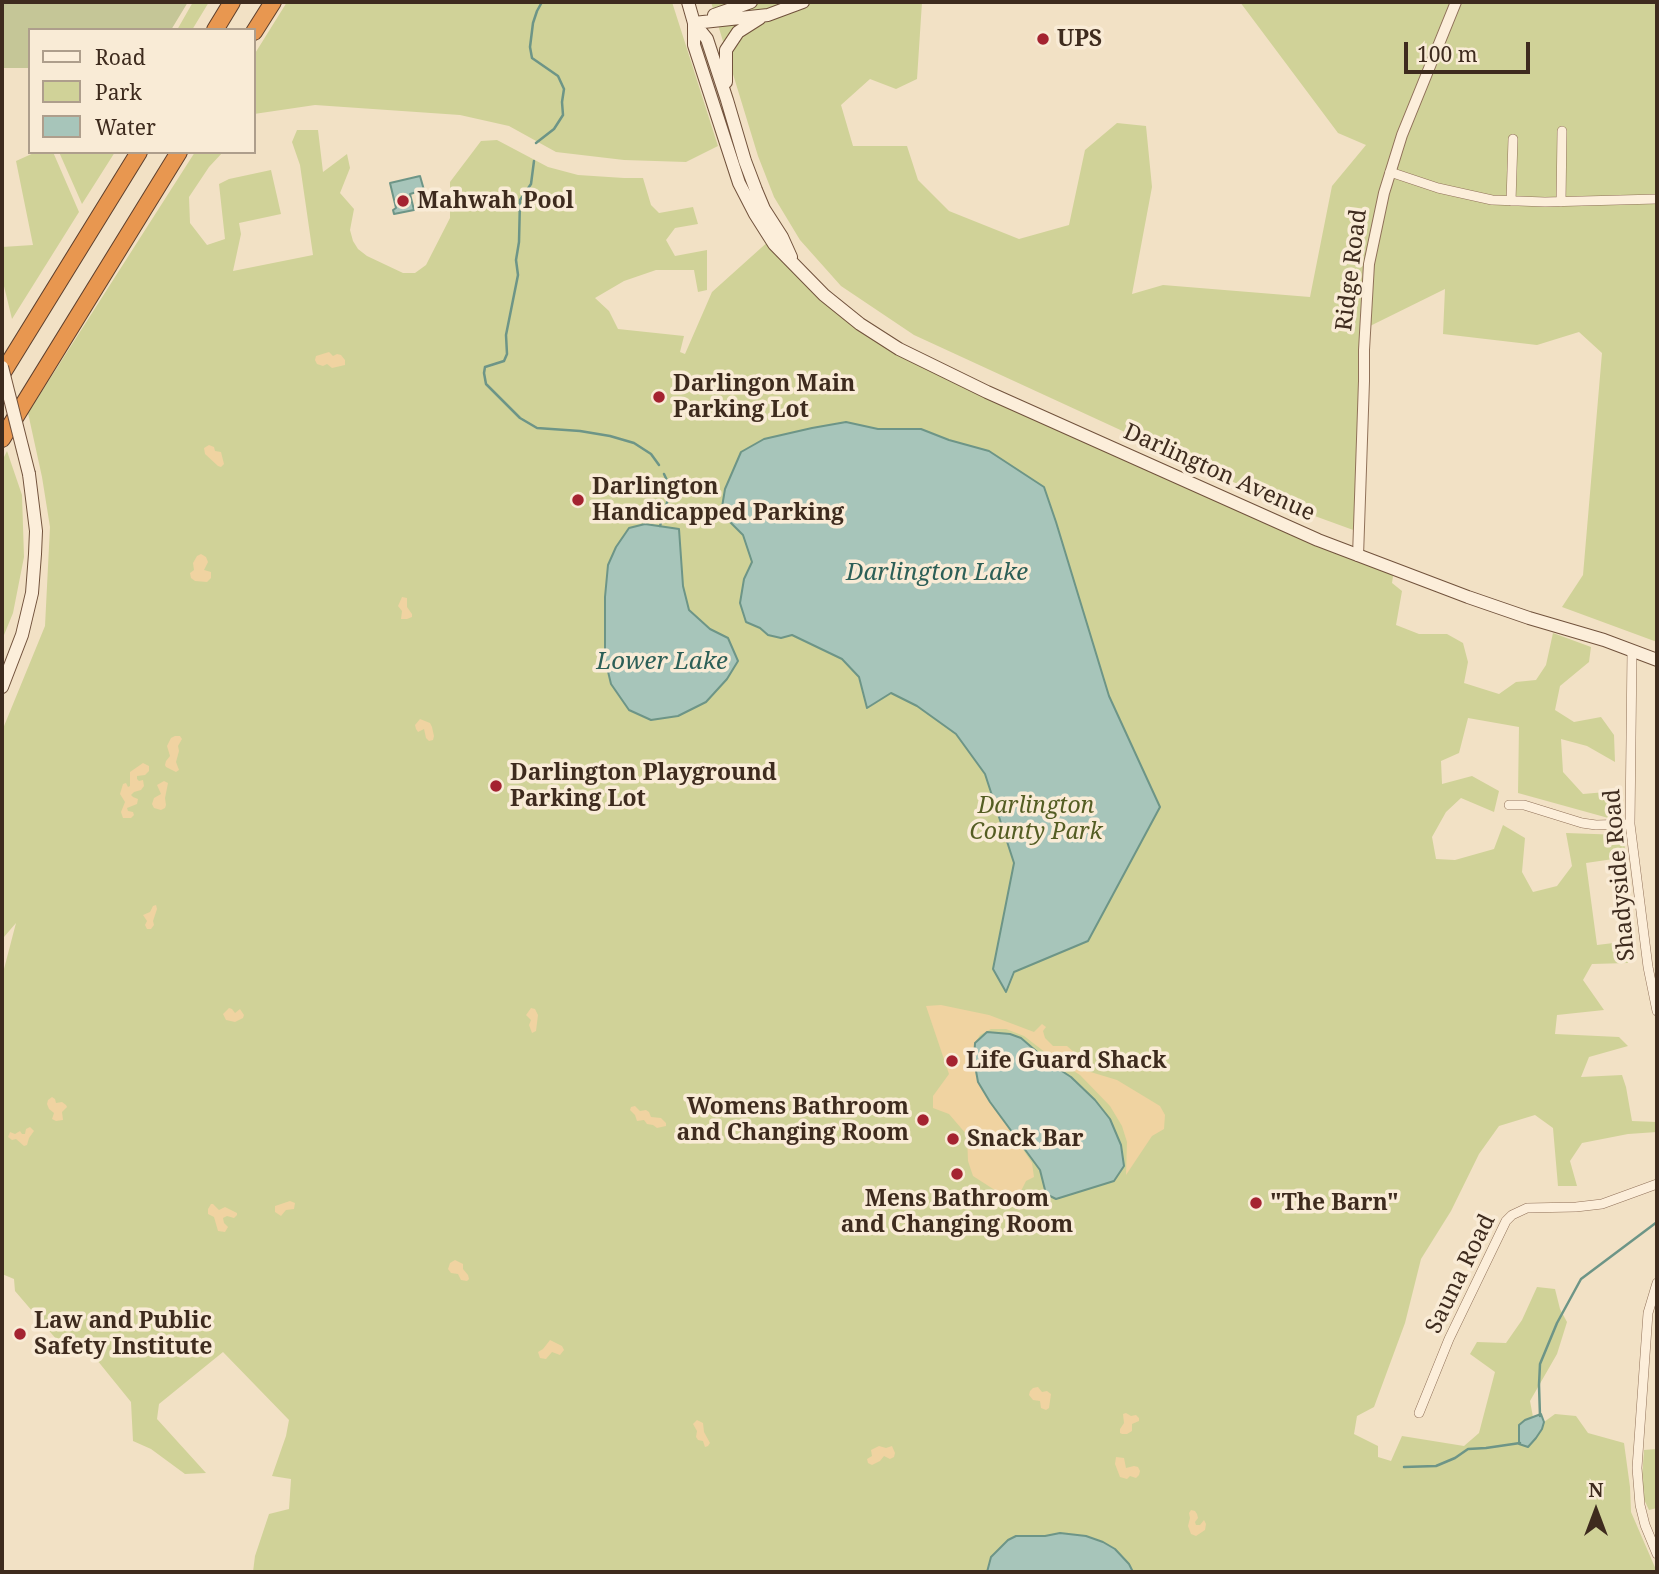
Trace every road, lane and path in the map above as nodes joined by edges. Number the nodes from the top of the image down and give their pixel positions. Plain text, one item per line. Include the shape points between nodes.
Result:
1 (232, 2) edge
2 (273, 2) edge
3 (688, 2) edge
4 (751, 2) edge
5 (803, 2) edge
6 (1456, 2) edge
7 (768, 15) junction
8 (694, 23) junction
9 (216, 28) edge
10 (256, 29) edge
11 (727, 100) junction
12 (1562, 131) dead end
13 (1513, 139) dead end
14 (138, 154) edge
15 (178, 154) edge
16 (1390, 173) junction
17 (1657, 199) edge
18 (1511, 201) junction
19 (1561, 202) junction
20 (795, 265) junction
21 (2, 367) edge
22 (2, 374) edge
23 (2, 439) edge
24 (1358, 556) junction
25 (1632, 651) junction
26 (1657, 660) edge
27 (2, 687) edge
28 (1509, 806) dead end
29 (1630, 824) junction
30 (1657, 1010) edge
31 (1657, 1184) edge
32 (1657, 1283) edge
33 (1419, 1413) dead end
34 (1657, 1554) edge

1 - 9 highway
2 - 10 highway
3 - 8 main road, Darlington Avenue
4 - 8 main road
5 - 7 main road
6 - 16 street, Ridge Road
7 - 8 main road
7 - 11 main road via 738,32 726,50
8 - 11 main road, Darlington Avenue via 706,38
8 - 20 main road, Darlington Avenue via 694,45 739,183 767,234
11 - 20 main road, Darlington Avenue via 755,190
12 - 19 street
13 - 18 street
14 - 22 highway
15 - 23 highway
16 - 18 street via 1462,194
16 - 24 street, Ridge Road via 1369,264
17 - 19 street
18 - 19 street
20 - 24 main road, Darlington Avenue via 837,306 899,349 1076,433
21 - 27 main road, bridge via 29,474 36,531 32,593
24 - 25 main road, Darlington Avenue
25 - 26 main road, Darlington Avenue
25 - 29 street, Shadyside Road
28 - 29 street via 1524,805 1582,823
29 - 30 street, Shadyside Road
31 - 33 street, Sauna Road via 1602,1204 1527,1208 1512,1215 1449,1339
32 - 34 street via 1648,1313 1637,1468 1640,1505

